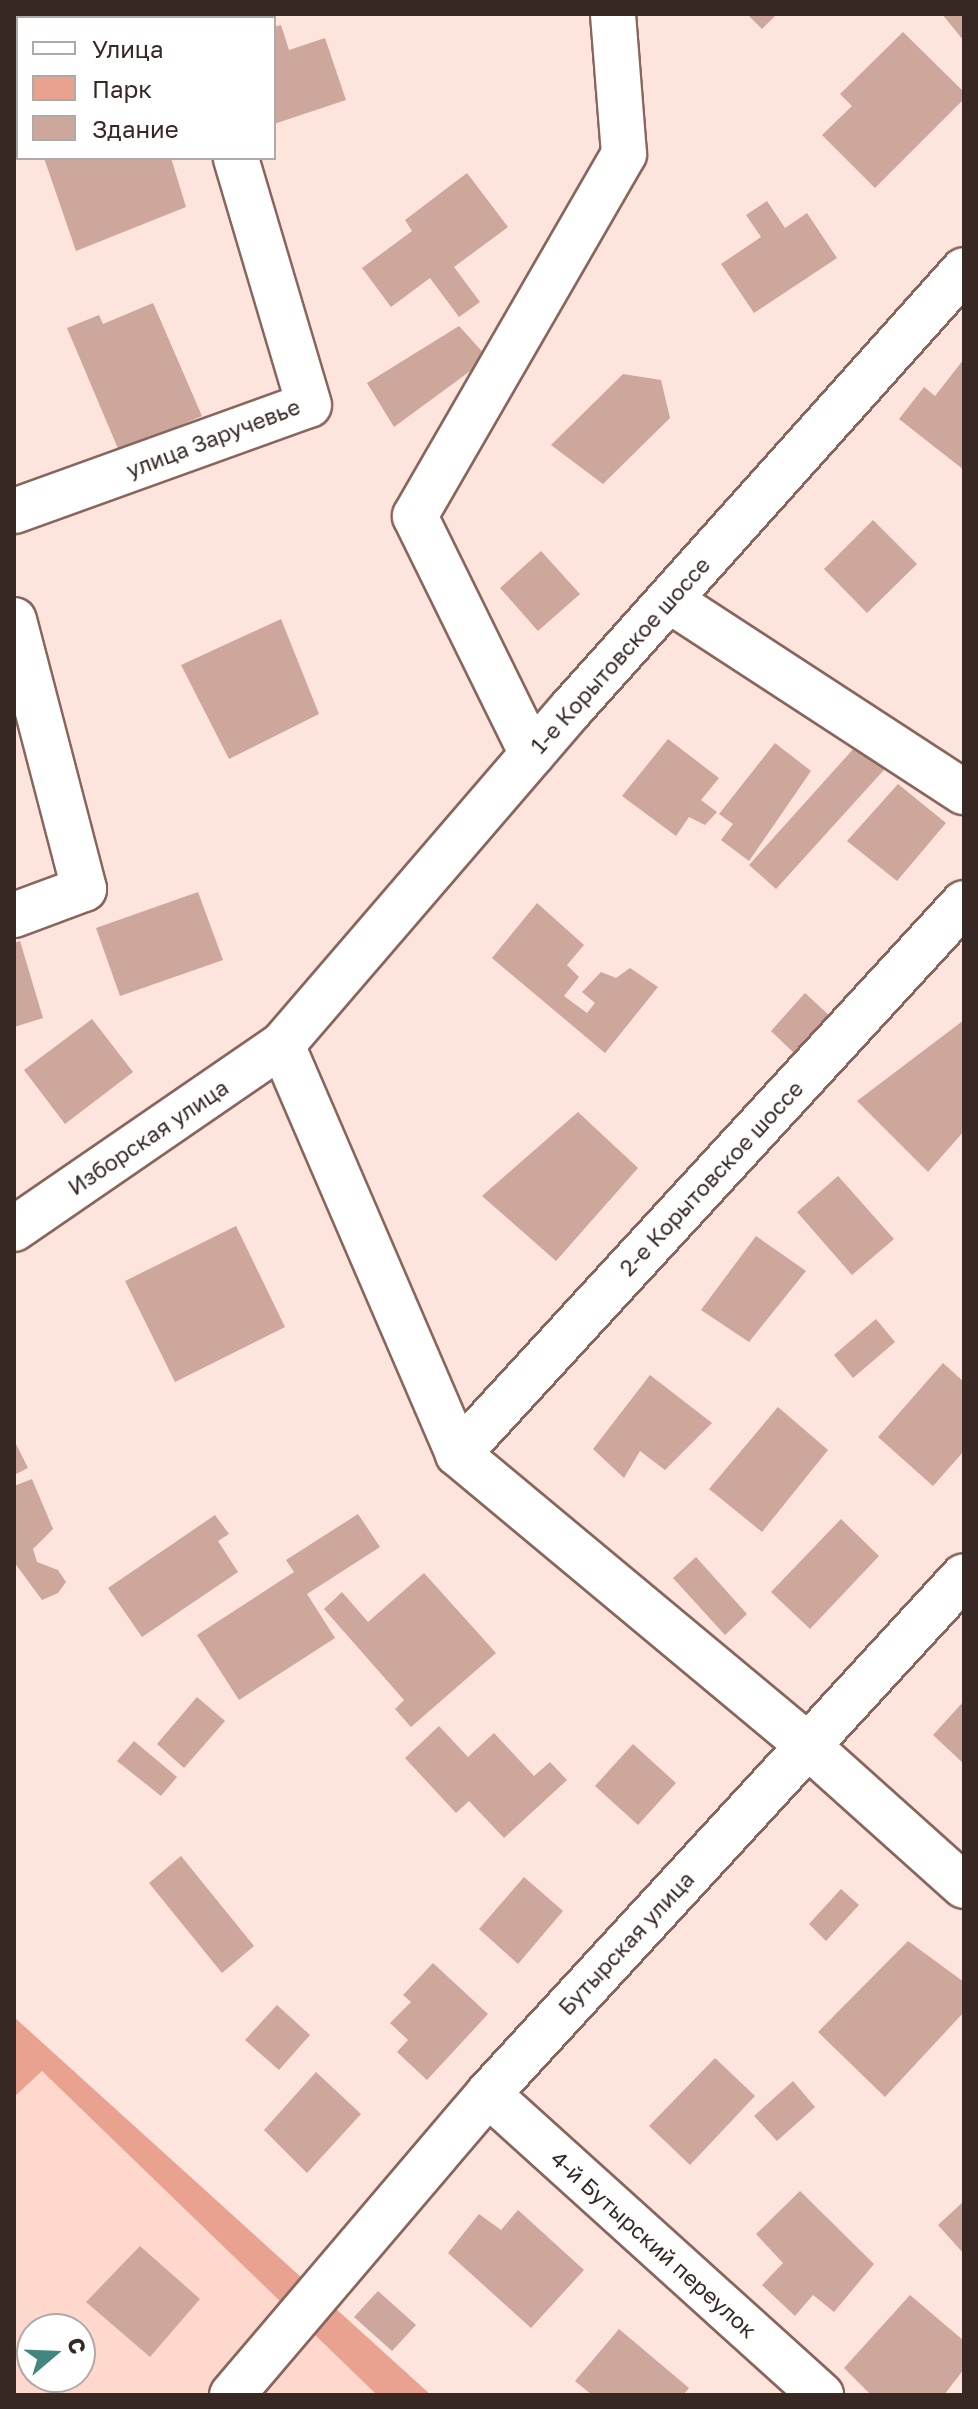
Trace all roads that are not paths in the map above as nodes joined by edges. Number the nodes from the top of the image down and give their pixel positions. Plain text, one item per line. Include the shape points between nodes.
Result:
1 (613, 14) edge
2 (237, 160) edge
3 (964, 270) edge
4 (14, 511) edge
5 (669, 600) junction
6 (14, 620) edge
7 (532, 754) junction
8 (964, 792) edge
9 (964, 903) edge
10 (14, 915) edge
11 (282, 1045) junction
12 (14, 1229) edge
13 (458, 1454) junction
14 (964, 1576) edge
15 (807, 1745) junction
16 (964, 1886) edge
17 (488, 2094) junction
18 (232, 2395) edge
19 (821, 2395) edge

1 - 7 street via 624,154 415,516
2 - 4 street, улица Заручевье via 309,405
3 - 5 street, 1-е Корытовское шоссе
5 - 7 street, 1-е Корытовское шоссе
5 - 8 street
6 - 10 street via 84,889
7 - 11 street, 1-е Корытовское шоссе
9 - 13 street, 2-е Корытовское шоссе
11 - 12 street, Изборская улица
11 - 13 street
13 - 15 street
14 - 15 street, Бутырская улица
15 - 16 street
15 - 17 street, Бутырская улица
17 - 18 street, Бутырская улица
17 - 19 street, 4-й Бутырский переулок

